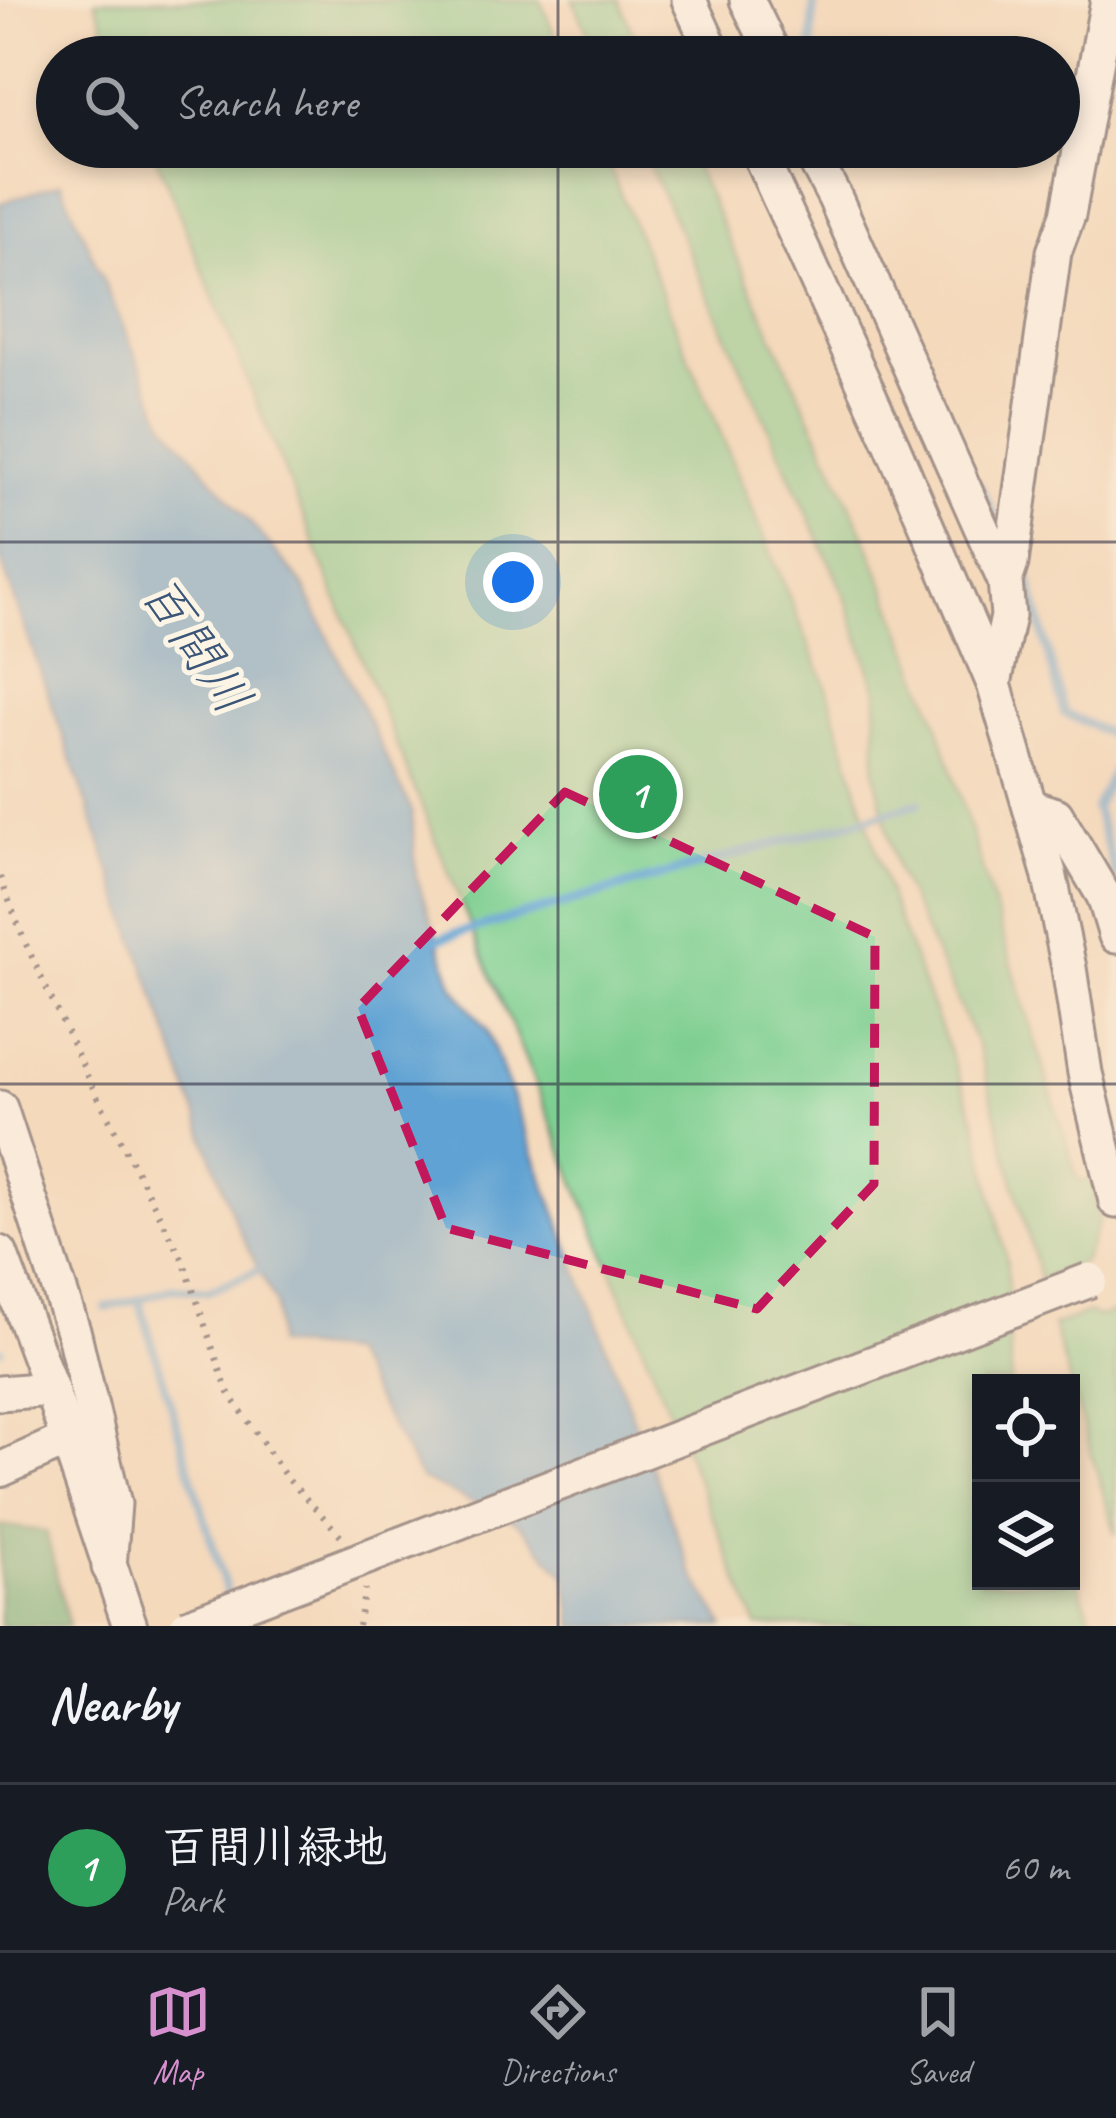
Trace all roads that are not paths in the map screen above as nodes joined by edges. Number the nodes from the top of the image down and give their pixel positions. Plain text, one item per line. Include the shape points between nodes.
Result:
1 (689, 0) edge
2 (747, 0) edge
3 (1108, 0) edge
4 (705, 36) edge
5 (765, 36) edge
6 (1080, 150) edge
7 (766, 168) edge
8 (819, 168) edge
9 (1077, 168) edge
10 (1010, 560) junction
11 (994, 684) junction
12 (1030, 807) junction
13 (1112, 892) edge
14 (1116, 936) edge
15 (0, 1108) edge
16 (1116, 1201) edge
17 (0, 1256) edge
18 (1103, 1275) edge
19 (51, 1389) junction
20 (0, 1393) edge
21 (68, 1439) junction
22 (0, 1470) edge
23 (109, 1567) junction
24 (130, 1626) edge
25 (187, 1626) edge

1 - 4 street
2 - 5 street
3 - 6 street
7 - 11 street
8 - 10 street
9 - 10 street via 1054,253
10 - 11 street
11 - 12 street
12 - 13 street via 1056,815
12 - 16 street
13 - 14 street
15 - 23 street via 74,1334 114,1504
17 - 19 street
18 - 25 street, bridge
19 - 20 street
19 - 21 street
21 - 22 street
21 - 23 street
23 - 24 street

